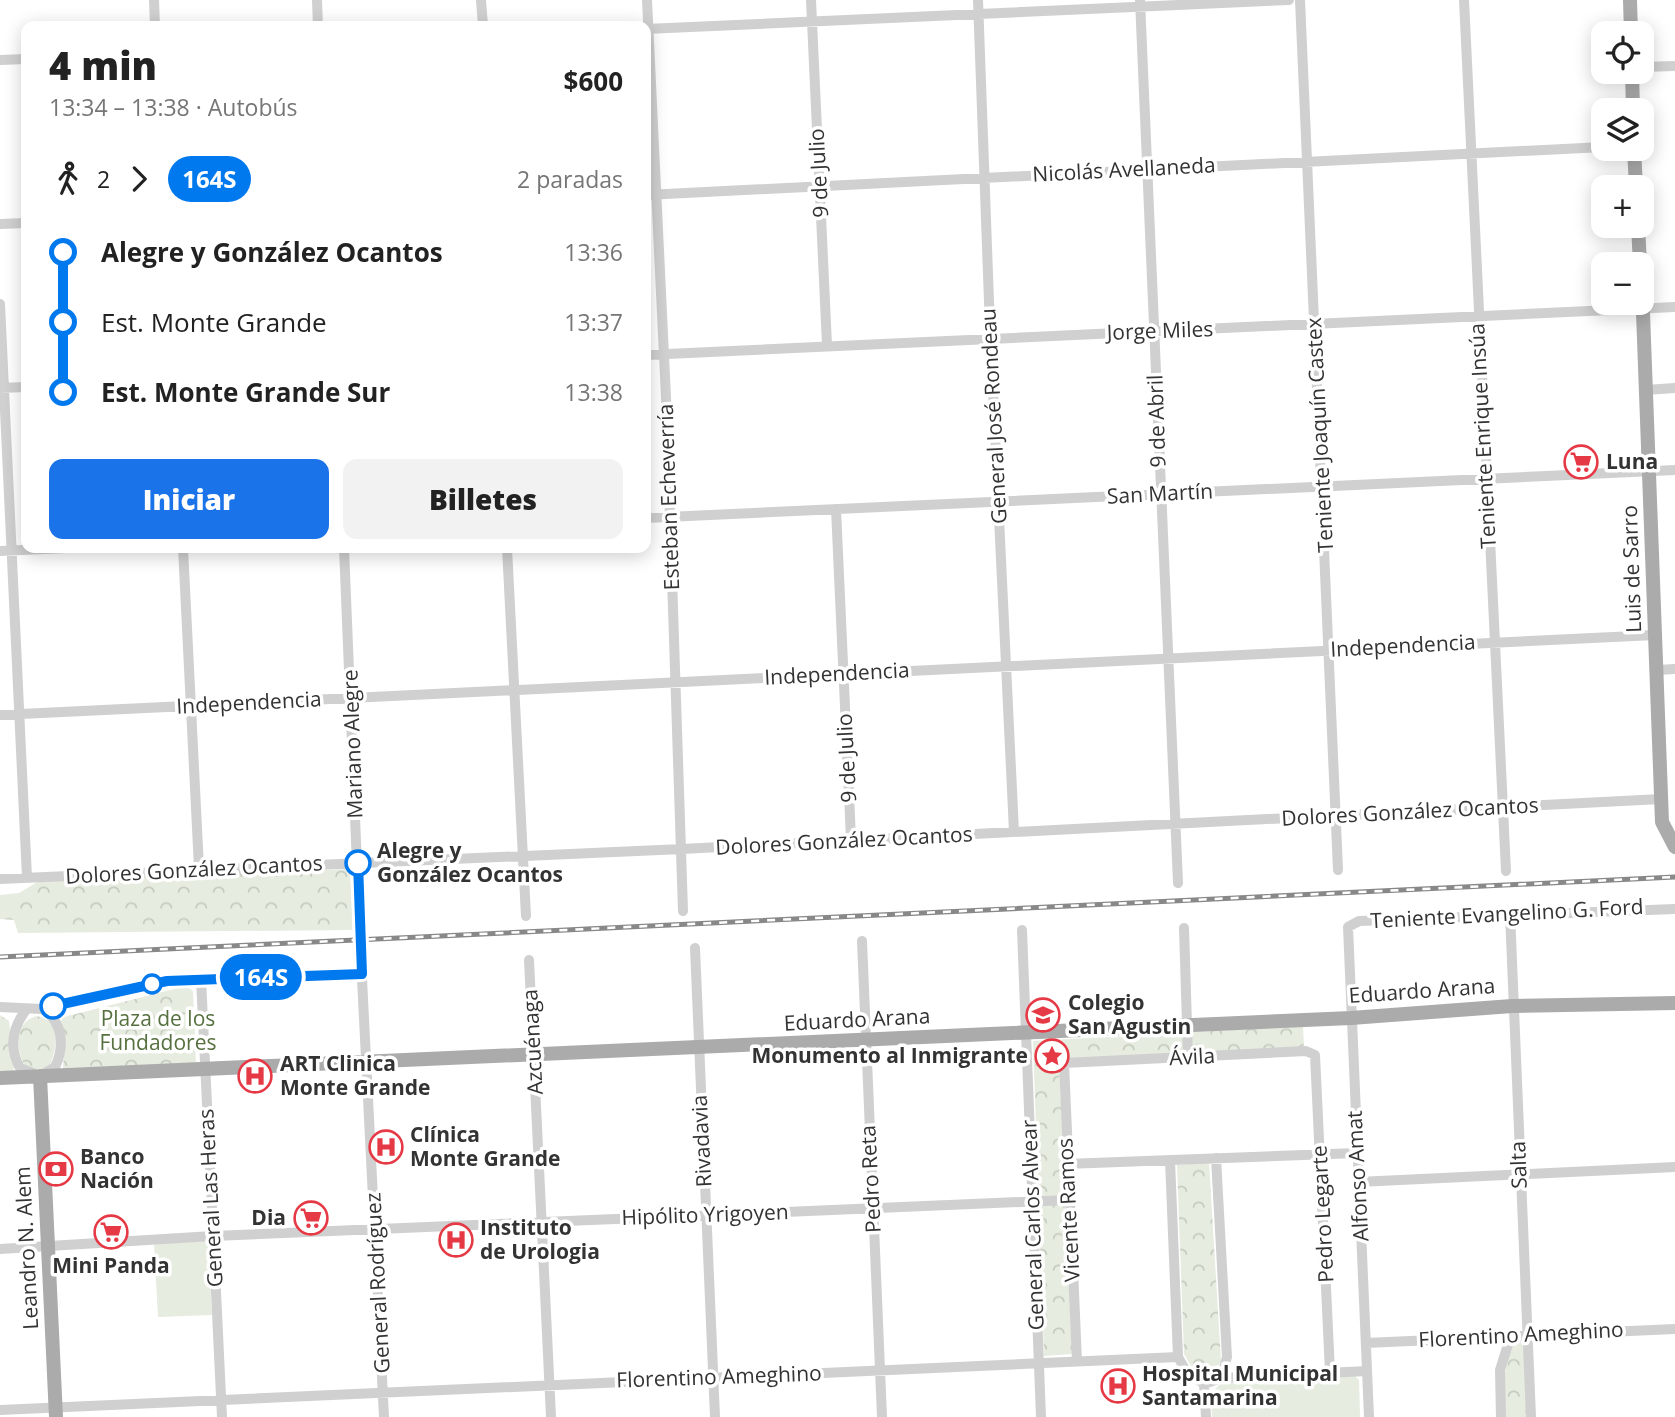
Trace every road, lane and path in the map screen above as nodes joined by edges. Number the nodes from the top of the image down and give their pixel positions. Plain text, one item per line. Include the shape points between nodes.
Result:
1 (154, 0) edge
2 (317, 0) edge
3 (481, 0) edge
4 (647, 0) edge
5 (811, 0) edge
6 (978, 0) edge
7 (1289, 0) edge
8 (1300, 0) edge
9 (1464, 0) edge
10 (1630, 0) edge
11 (1140, 3) edge
12 (979, 14) junction
13 (811, 20) junction
14 (155, 21) edge
15 (318, 21) edge
16 (482, 21) edge
17 (647, 21) edge
18 (1631, 21) edge
19 (651, 29) edge
20 (21, 59) edge
21 (0, 60) edge
22 (1675, 65) edge
23 (1654, 66) edge
24 (1591, 148) edge
25 (1470, 153) junction
26 (1307, 160) junction
27 (1147, 170) junction
28 (983, 177) junction
29 (821, 185) junction
30 (651, 195) edge
31 (21, 223) edge
32 (0, 224) edge
33 (0, 304) edge
34 (1675, 307) edge
35 (1654, 308) edge
36 (1591, 312) edge
37 (1643, 315) edge
38 (1478, 317) junction
39 (1315, 324) junction
40 (1154, 331) junction
41 (990, 338) junction
42 (827, 345) junction
43 (662, 354) junction
44 (651, 355) edge
45 (21, 387) edge
46 (2, 388) edge
47 (1675, 388) edge
48 (1646, 390) junction
49 (1675, 470) edge
50 (1649, 472) junction
51 (1485, 479) junction
52 (1323, 486) junction
53 (1159, 495) junction
54 (998, 502) junction
55 (836, 509) junction
56 (670, 516) junction
57 (651, 517) edge
58 (13, 550) junction
59 (21, 550) edge
60 (0, 551) edge
61 (183, 553) edge
62 (344, 553) edge
63 (507, 553) edge
64 (1655, 635) junction
65 (1493, 641) junction
66 (1330, 649) junction
67 (1168, 657) junction
68 (1005, 665) junction
69 (1675, 669) edge
70 (1657, 670) junction
71 (843, 674) junction
72 (677, 683) junction
73 (516, 691) junction
74 (352, 698) junction
75 (191, 705) junction
76 (0, 715) edge
77 (19, 715) junction
78 (1661, 799) junction
79 (1501, 808) junction
80 (1336, 816) junction
81 (1175, 822) junction
82 (1014, 832) junction
83 (851, 839) junction
84 (1675, 847) edge
85 (682, 849) junction
86 (524, 854) junction
87 (358, 863) junction
88 (199, 868) junction
89 (1338, 870) dead end
90 (1506, 871) dead end
91 (27, 878) junction
92 (0, 879) edge
93 (1178, 883) dead end
94 (1675, 909) edge
95 (683, 911) dead end
96 (1510, 914) junction
97 (526, 915) dead end
98 (1184, 928) dead end
99 (1022, 930) dead end
100 (1346, 934) joint
101 (360, 939) joint
102 (862, 941) dead end
103 (695, 948) dead end
104 (529, 960) dead end
105 (362, 974) junction
106 (201, 979) junction
107 (1675, 1003) edge
108 (1512, 1006) junction
109 (0, 1007) edge
110 (42, 1009) junction
111 (26, 1010) junction
112 (1351, 1018) junction
113 (1187, 1025) junction
114 (1027, 1032) junction
115 (864, 1040) junction
116 (697, 1048) junction
117 (534, 1055) junction
118 (1315, 1055) joint
119 (1188, 1057) junction
120 (365, 1063) junction
121 (1067, 1063) joint
122 (205, 1069) junction
123 (40, 1076) junction
124 (0, 1078) edge
125 (1357, 1153) junction
126 (1321, 1154) junction
127 (1216, 1158) junction
128 (1170, 1160) junction
129 (1066, 1164) junction
130 (1675, 1167) edge
131 (1519, 1173) junction
132 (1358, 1182) junction
133 (1068, 1200) junction
134 (1033, 1201) junction
135 (872, 1208) junction
136 (705, 1215) junction
137 (542, 1222) junction
138 (376, 1229) junction
139 (213, 1236) junction
140 (48, 1247) junction
141 (0, 1249) edge
142 (1675, 1329) edge
143 (1527, 1333) junction
144 (1511, 1335) junction
145 (1366, 1343) junction
146 (1178, 1357) junction
147 (1077, 1361) junction
148 (1038, 1364) junction
149 (880, 1370) junction
150 (1367, 1371) junction
151 (1330, 1372) junction
152 (713, 1377) junction
153 (1221, 1378) junction
154 (550, 1384) junction
155 (1204, 1384) junction
156 (383, 1391) junction
157 (221, 1398) junction
158 (0, 1410) edge
159 (56, 1412) edge
160 (222, 1417) edge
161 (384, 1417) edge
162 (551, 1417) edge
163 (715, 1417) edge
164 (882, 1417) edge
165 (1041, 1417) edge
166 (1206, 1417) edge
167 (1369, 1417) edge
168 (1501, 1417) edge
169 (1531, 1417) edge

1 - 14 street
2 - 15 street
3 - 16 street
4 - 17 street, Esteban Echeverría
5 - 13 street, 9 de Julio
6 - 12 street, General José Rondeau
7 - 11 street
8 - 26 street, Teniente Joaquín Castex
9 - 25 street, Teniente Enrique Insúa
10 - 18 main road
11 - 12 street
11 - 27 street, 9 de Abril
12 - 13 street
12 - 28 street, General José Rondeau
13 - 19 street
13 - 29 street, 9 de Julio
20 - 21 street
22 - 23 street
24 - 25 street, Nicolás Avellaneda
25 - 26 street, Nicolás Avellaneda
25 - 38 street, Teniente Enrique Insúa
26 - 27 street, Nicolás Avellaneda
26 - 39 street, Teniente Joaquín Castex
27 - 28 street, Nicolás Avellaneda
27 - 40 street, 9 de Abril
28 - 29 street, Nicolás Avellaneda
28 - 41 street, General José Rondeau
29 - 30 street, Nicolás Avellaneda
29 - 42 street, 9 de Julio
30 - 43 street, Esteban Echeverría
31 - 32 street
33 - 46 street
34 - 35 street, Jorge Miles
36 - 38 street, Jorge Miles
37 - 48 main road, Luis de Sarro
38 - 39 street, Jorge Miles
38 - 51 street, Teniente Enrique Insúa
39 - 40 street, Jorge Miles
39 - 52 street, Teniente Joaquín Castex
40 - 41 street, Jorge Miles
40 - 53 street, 9 de Abril
41 - 42 street, Jorge Miles
41 - 54 street, General José Rondeau
42 - 43 street, Jorge Miles
43 - 44 street, Jorge Miles
43 - 56 street, Esteban Echeverría
45 - 46 street
46 - 58 street
47 - 48 street
48 - 50 main road, Luis de Sarro
49 - 50 street, San Martín
50 - 51 street, San Martín
50 - 64 main road, Luis de Sarro
51 - 52 street, San Martín
51 - 65 street, Teniente Enrique Insúa
52 - 53 street, San Martín
52 - 66 street, Teniente Joaquín Castex
53 - 54 street, San Martín
53 - 67 street, 9 de Abril
54 - 55 street, San Martín
54 - 68 street, General José Rondeau
55 - 56 street, San Martín
55 - 71 street, 9 de Julio
56 - 57 street, San Martín
56 - 72 street, Esteban Echeverría
58 - 59 street
58 - 60 street
58 - 77 street
61 - 75 street
62 - 74 street, Mariano Alegre
63 - 73 street
64 - 65 street, Independencia
64 - 70 main road, Luis de Sarro
65 - 66 street, Independencia
65 - 79 street, Teniente Enrique Insúa
66 - 67 street, Independencia
66 - 80 street, Teniente Joaquín Castex
67 - 68 street, Independencia
67 - 81 street, 9 de Abril
68 - 71 street, Independencia
68 - 82 street, General José Rondeau
69 - 70 street
70 - 78 main road, Luis de Sarro
71 - 72 street, Independencia
71 - 83 street, 9 de Julio
72 - 73 street, Independencia
72 - 85 street, Esteban Echeverría
73 - 74 street, Independencia
73 - 86 street
74 - 75 street, Independencia
74 - 87 street, Mariano Alegre
75 - 77 street, Independencia
75 - 88 street
76 - 77 street, Independencia
77 - 91 street
78 - 79 street, Dolores González Ocantos
78 - 84 main road, Luis de Sarro via 1663,829
79 - 80 street, Dolores González Ocantos
79 - 90 street, Teniente Enrique Insúa
80 - 81 street, Dolores González Ocantos
80 - 89 street, Teniente Joaquín Castex
81 - 82 street, Dolores González Ocantos
81 - 93 street, 9 de Abril
82 - 83 street, Dolores González Ocantos
83 - 85 street, Dolores González Ocantos
85 - 86 street, Dolores González Ocantos
85 - 95 street, Esteban Echeverría
86 - 87 street, Dolores González Ocantos
86 - 97 street
87 - 88 street, Dolores González Ocantos
87 - 101 street, Mariano Alegre
88 - 91 street, Dolores González Ocantos
91 - 92 street, Dolores González Ocantos
94 - 96 street, Teniente Evangelino G. Ford
96 - 100 street, Teniente Evangelino G. Ford via 1359,921 1348,927
96 - 108 street, Salta
98 - 113 street
99 - 114 street, General Carlos Alvear
100 - 112 street, Alfonso Amat
101 - 105 street, General Rodríguez
102 - 115 street, Pedro Reta
103 - 116 street, Rivadavia
104 - 117 street, Azcuénaga
105 - 106 street
105 - 120 street, General Rodríguez
106 - 110 street via 167,981
106 - 122 street, General Las Heras
107 - 108 main road, Eduardo Arana
108 - 112 main road, Eduardo Arana
108 - 131 street, Salta
109 - 111 street
110 - 111 street
110 - 123 street via 56,1023 61,1042 55,1067
111 - 123 street via 15,1029 14,1054 20,1068
112 - 113 main road, Eduardo Arana
112 - 125 street, Alfonso Amat
113 - 114 main road, Eduardo Arana
113 - 119 street
114 - 115 main road, Eduardo Arana
114 - 134 street, General Carlos Alvear
115 - 116 main road, Eduardo Arana
115 - 135 street, Pedro Reta
116 - 117 main road, Eduardo Arana
116 - 136 street, Rivadavia
117 - 120 main road, Eduardo Arana
117 - 137 street, Azcuénaga
118 - 119 street, Ávila via 1306,1051
118 - 126 street, Pedro Legarte
119 - 121 street, Ávila
120 - 122 main road, Eduardo Arana
120 - 138 street, General Rodríguez
121 - 129 street, Vicente Ramos via 1063,1066
122 - 123 main road, Eduardo Arana
122 - 139 street, General Las Heras
123 - 124 main road, Eduardo Arana
123 - 140 main road, Leandro N. Alem
125 - 126 street
125 - 132 street, Alfonso Amat
126 - 127 street
126 - 151 street, Pedro Legarte
127 - 128 street
127 - 153 street via 1227,1357
128 - 129 street
128 - 146 street
129 - 133 street, Vicente Ramos
130 - 131 street
131 - 132 street
131 - 143 street, Salta
132 - 145 street, Alfonso Amat
133 - 134 street, Hipólito Yrigoyen
133 - 147 street, Vicente Ramos
134 - 135 street, Hipólito Yrigoyen
134 - 148 street, General Carlos Alvear
135 - 136 street, Hipólito Yrigoyen
135 - 149 street, Pedro Reta
136 - 137 street, Hipólito Yrigoyen
136 - 152 street, Rivadavia
137 - 138 street, Hipólito Yrigoyen
137 - 154 street, Azcuénaga
138 - 139 street, Hipólito Yrigoyen
138 - 156 street, General Rodríguez
139 - 140 street, Hipólito Yrigoyen
139 - 157 street, General Las Heras
140 - 141 street, Hipólito Yrigoyen
140 - 159 main road, Leandro N. Alem
142 - 143 street, Florentino Ameghino
143 - 144 street, Florentino Ameghino
143 - 169 street, Salta
144 - 145 street, Florentino Ameghino
144 - 168 street via 1500,1370
145 - 150 street, Alfonso Amat
146 - 147 street, Florentino Ameghino
146 - 155 street via 1186,1371
147 - 148 street, Florentino Ameghino
148 - 149 street, Florentino Ameghino
148 - 165 street, General Carlos Alvear
149 - 152 street, Florentino Ameghino
149 - 164 street, Pedro Reta
150 - 151 street
150 - 167 street, Alfonso Amat
151 - 153 street
152 - 154 street, Florentino Ameghino
152 - 163 street, Rivadavia
153 - 155 street
154 - 156 street, Florentino Ameghino
154 - 162 street, Azcuénaga
155 - 166 street
156 - 157 street, Florentino Ameghino
156 - 161 street, General Rodríguez
157 - 159 street, Florentino Ameghino
157 - 160 street, General Las Heras
158 - 159 street, Florentino Ameghino

